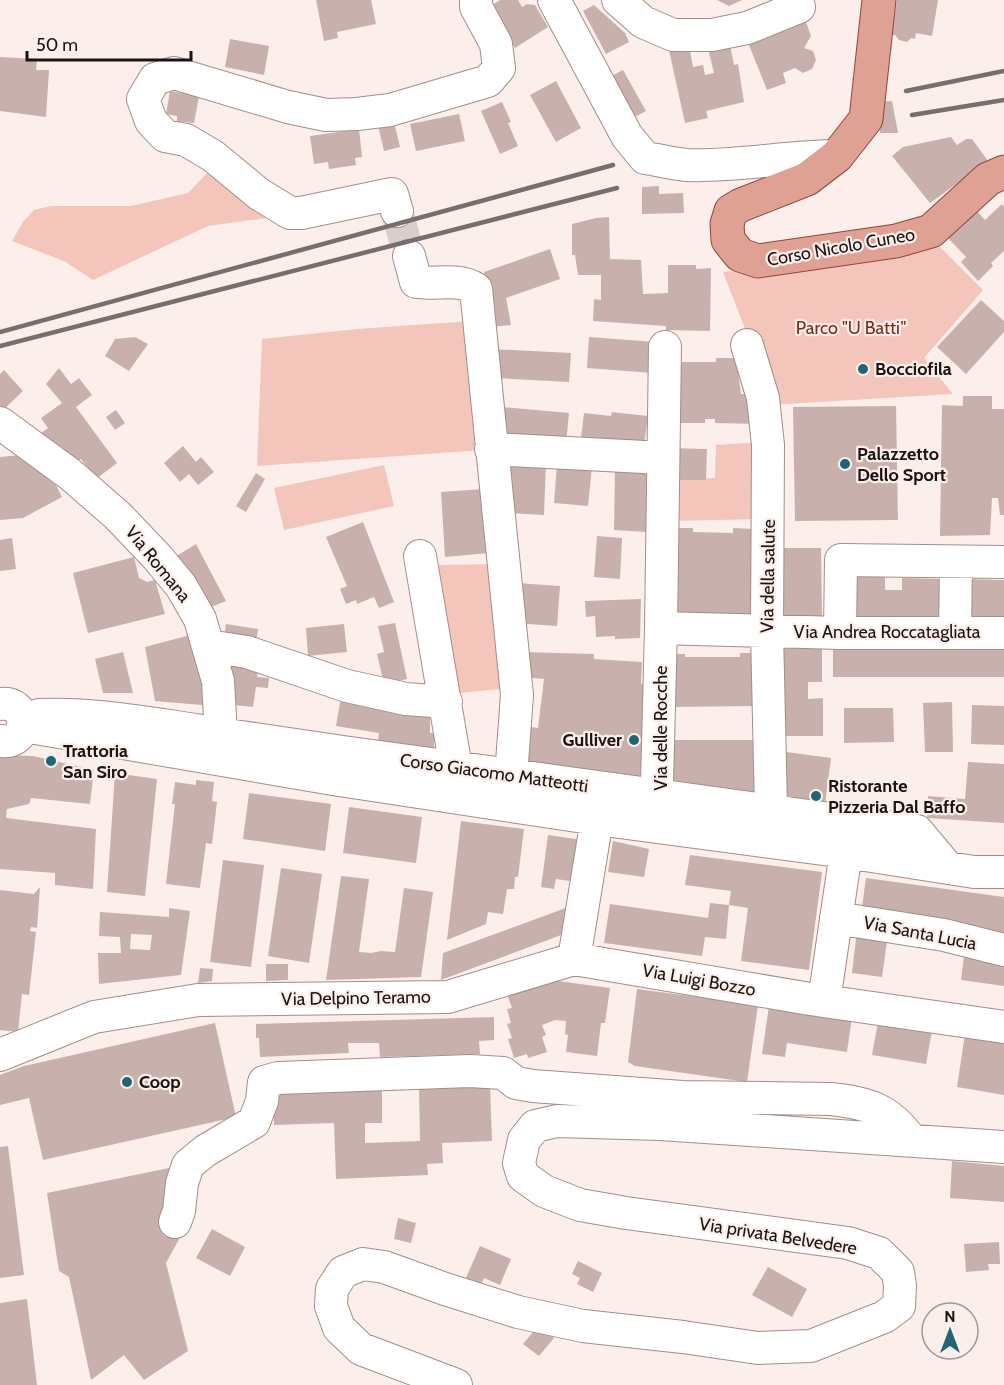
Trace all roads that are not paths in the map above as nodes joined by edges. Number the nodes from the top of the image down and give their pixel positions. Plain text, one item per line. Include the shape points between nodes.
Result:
1 (476, 0) edge
2 (554, 0) edge
3 (618, 0) edge
4 (879, 0) edge
5 (800, 7) dead end
6 (837, 156) junction
7 (1004, 172) edge
8 (397, 211) tunnel mouth
9 (409, 256) tunnel mouth
10 (747, 345) dead end
11 (664, 348) dead end
12 (0, 423) edge
13 (491, 449) junction
14 (663, 458) junction
15 (420, 556) dead end
16 (956, 562) junction
17 (1004, 562) edge
18 (661, 628) junction
19 (767, 631) junction
20 (840, 633) junction
21 (955, 633) junction
22 (1004, 633) edge
23 (208, 646) junction
24 (446, 702) junction
25 (12, 722) edge
26 (222, 747) junction
27 (456, 768) junction
28 (511, 776) junction
29 (661, 796) junction
30 (771, 809) junction
31 (597, 819) junction
32 (660, 828) junction
33 (846, 852) junction
34 (948, 868) junction
35 (1004, 872) edge
36 (836, 918) junction
37 (1004, 950) edge
38 (574, 958) junction
39 (824, 1001) junction
40 (1004, 1027) edge
41 (0, 1055) edge
42 (911, 1140) junction
43 (1004, 1146) edge
44 (175, 1222) dead end
45 (456, 1385) edge

1 - 8 street via 496,44 499,68 488,81 390,110 357,114 326,115 288,107 174,72 155,79 143,99 151,120 165,136 186,140 213,156 259,194 290,213 393,194
2 - 6 street via 627,136 645,158 687,165
3 - 5 street via 643,22 673,35 712,35 747,28
4 - 6 main road, Corso Nicolo Cuneo via 866,119
6 - 7 main road, Corso Nicolo Cuneo via 807,179 731,212 728,240 740,255 758,261 777,260 896,241 931,231 988,179
9 - 13 street via 416,282 465,282 476,289
10 - 19 street, Via della salute via 763,398 768,445
11 - 14 street, Via delle Rocche
12 - 23 street, Via Romana via 71,475 158,558 181,586 200,619
13 - 14 street
13 - 28 street via 517,695
14 - 18 street, Via delle Rocche
15 - 24 street
16 - 17 street
16 - 20 street via 841,560
16 - 21 street
18 - 19 street, Via Andrea Roccatagliata
18 - 29 street, Via delle Rocche via 657,783
19 - 20 street, Via Andrea Roccatagliata
19 - 30 street, Via della salute
20 - 21 street, Via Andrea Roccatagliata
21 - 22 street, Via Andrea Roccatagliata
23 - 24 street via 247,652 346,686 406,699
23 - 26 street, Via Romana via 218,681
24 - 27 street
25 - 26 street, Corso Giacomo Matteotti
26 - 27 street, Corso Giacomo Matteotti
26 - 31 street, Corso Giacomo Matteotti
27 - 28 street, Corso Giacomo Matteotti
28 - 29 street, Corso Giacomo Matteotti
29 - 30 street, Corso Giacomo Matteotti
29 - 32 street, Via delle Rocche
30 - 34 street, Corso Giacomo Matteotti via 917,831
31 - 32 street, Corso Giacomo Matteotti
31 - 38 street
32 - 33 street, Corso Giacomo Matteotti
33 - 34 street, Corso Giacomo Matteotti
33 - 36 street
34 - 35 street, Corso Giacomo Matteotti
36 - 37 street, Via Santa Lucia via 944,935
36 - 39 street
38 - 39 street, Via Luigi Bozzo
38 - 41 street, Via Delpino Teramo via 448,997 198,1000 94,1017
39 - 40 street, Via Luigi Bozzo
42 - 43 street, Via privata Belvedere
42 - 44 street via 898,1123 880,1110 852,1101 682,1097 533,1086 516,1083 503,1074 470,1071 278,1078 264,1082 254,1122 188,1165
42 - 45 street, Via privata Belvedere via 660,1124 557,1121 535,1126 524,1140 519,1163 523,1176 544,1191 580,1205 848,1243 879,1253 898,1272 899,1306 884,1317 811,1346 758,1348 583,1326 518,1312 384,1267 363,1264 343,1272 332,1289 331,1306 339,1328 361,1349

